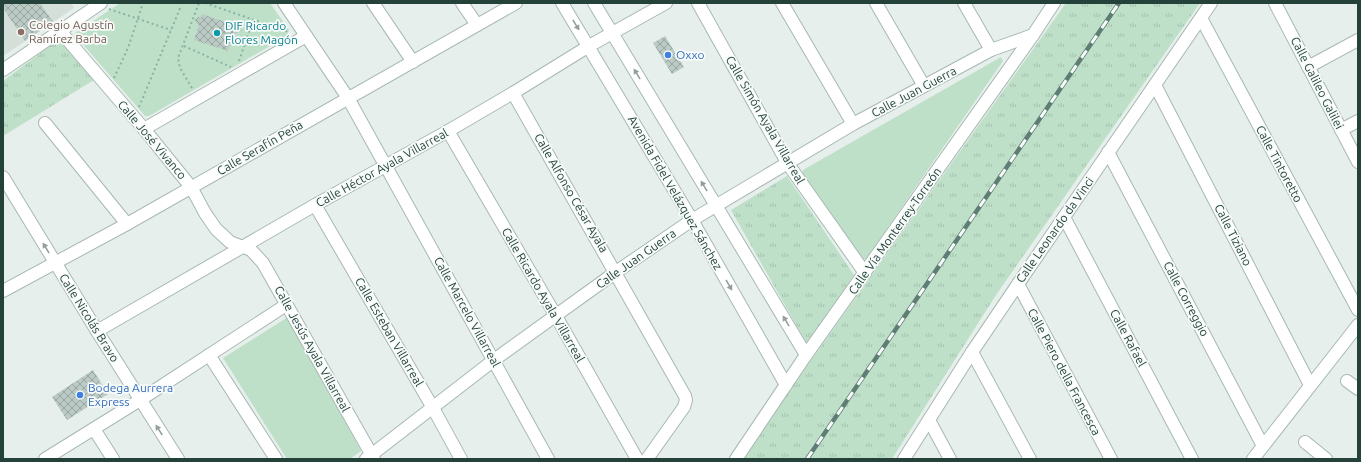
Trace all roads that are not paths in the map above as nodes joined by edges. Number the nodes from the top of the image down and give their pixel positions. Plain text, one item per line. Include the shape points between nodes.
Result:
1 (284, 3) edge
2 (373, 3) edge
3 (462, 3) edge
4 (516, 3) edge
5 (562, 3) edge
6 (594, 3) edge
7 (666, 3) edge
8 (698, 3) edge
9 (782, 3) edge
10 (876, 3) edge
11 (964, 3) edge
12 (1211, 3) edge
13 (1276, 3) edge
14 (1051, 4) edge
15 (105, 6) edge
16 (1201, 18) junction
17 (477, 25) junction
18 (60, 31) junction
19 (612, 33) junction
20 (1033, 35) junction
21 (306, 36) junction
22 (1358, 40) edge
23 (589, 46) junction
24 (991, 50) junction
25 (413, 62) junction
26 (1308, 67) junction
27 (3, 70) edge
28 (1155, 85) junction
29 (924, 86) junction
30 (513, 93) junction
31 (348, 98) junction
32 (1358, 121) edge
33 (45, 123) dead end
34 (853, 124) junction
35 (144, 129) junction
36 (1341, 130) junction
37 (448, 131) junction
38 (1108, 152) junction
39 (1358, 162) edge
40 (788, 164) junction
41 (386, 165) junction
42 (3, 177) edge
43 (191, 187) junction
44 (315, 205) junction
45 (716, 206) junction
46 (1064, 217) junction
47 (692, 220) junction
48 (127, 224) junction
49 (243, 246) junction
50 (54, 262) junction
51 (616, 272) junction
52 (865, 273) junction
53 (1018, 284) junction
54 (3, 291) edge
55 (286, 304) junction
56 (1358, 310) edge
57 (556, 316) junction
58 (1358, 325) edge
59 (97, 331) junction
60 (972, 352) junction
61 (806, 354) junction
62 (209, 355) junction
63 (494, 360) junction
64 (1347, 381) dead end
65 (786, 385) junction
66 (1310, 385) junction
67 (1358, 389) edge
68 (140, 400) junction
69 (433, 408) junction
70 (929, 420) junction
71 (94, 429) junction
72 (1305, 442) dead end
73 (1263, 446) junction
74 (370, 457) edge
75 (45, 459) edge
76 (113, 459) edge
77 (178, 459) edge
78 (276, 459) edge
79 (461, 459) edge
80 (548, 459) edge
81 (637, 459) edge
82 (647, 459) edge
83 (736, 459) edge
84 (904, 459) edge
85 (950, 459) edge
86 (1030, 459) edge
87 (1111, 459) edge
88 (1192, 459) edge
89 (1252, 459) edge
90 (1326, 459) edge

1 - 21 street, Calle Marcelo Villarreal
2 - 25 street
3 - 17 street
4 - 17 street, Calle Serafín Peña
5 -> 23 street, Avenida Fidel Velázquez Sánchez
6 - 19 street
7 - 19 street, Calle Héctor Ayala Villarreal
8 - 40 street, Calle Simón Ayala Villarreal
9 - 34 street
10 - 29 street
11 - 24 street
12 - 16 street, Calle Leonardo da Vinci
13 - 26 street, Calle Galileo Galilei
14 - 20 street, Calle Vía Monterrey-Torreón
15 - 18 street
16 - 28 street, Calle Leonardo da Vinci
16 - 56 street, Calle Tintoretto
17 - 25 street, Calle Serafín Peña
18 - 27 street
18 - 35 street, Calle José Vivanco
19 - 23 street, Calle Héctor Ayala Villarreal
45 -> 19 street
20 - 24 street, Calle Juan Guerra
20 - 52 street, Calle Vía Monterrey-Torreón
21 - 31 street, Calle Marcelo Villarreal
21 - 35 street
22 - 26 street
23 - 30 street, Calle Héctor Ayala Villarreal
23 - 47 street, Avenida Fidel Velázquez Sánchez
24 - 29 street, Calle Juan Guerra
25 - 31 street, Calle Serafín Peña
26 - 36 street, Calle Galileo Galilei
28 - 38 street, Calle Leonardo da Vinci
28 - 66 street, Calle Tiziano
29 - 34 street, Calle Juan Guerra
30 - 37 street, Calle Héctor Ayala Villarreal
30 - 51 street, Calle Alfonso César Ayala
31 - 41 street, Calle Marcelo Villarreal
31 - 43 street, Calle Serafín Peña
32 - 36 street
33 - 48 street
34 - 40 street, Calle Juan Guerra
35 - 43 street, Calle José Vivanco
36 - 39 street, Calle Galileo Galilei
37 - 41 street, Calle Héctor Ayala Villarreal
37 - 57 street, Calle Ricardo Ayala Villarreal
38 - 46 street, Calle Leonardo da Vinci
38 - 73 street, Calle Correggio
40 - 45 street, Calle Juan Guerra
40 - 52 street, Calle Simón Ayala Villarreal
41 - 44 street, Calle Héctor Ayala Villarreal
41 - 63 street, Calle Marcelo Villarreal
50 -> 42 street, Calle Nicolás Bravo
43 - 48 street, Calle Serafín Peña
43 - 49 street, Calle José Vivanco via 216,229 230,242
44 - 49 street, Calle Héctor Ayala Villarreal
44 - 69 street, Calle Esteban Villarreal
45 - 47 street, Calle Juan Guerra
61 -> 45 street
46 - 53 street, Calle Leonardo da Vinci
46 - 88 street, Calle Rafael
47 - 51 street, Calle Juan Guerra
47 -> 65 street, Avenida Fidel Velázquez Sánchez
48 - 50 street, Calle Serafín Peña
49 - 55 street, Calle Jesús Ayala Villarreal via 251,250 263,263
49 - 59 street, Calle Héctor Ayala Villarreal
50 - 54 street, Calle Serafín Peña
50 - 59 street, Calle Nicolás Bravo
51 - 57 street, Calle Juan Guerra
51 - 82 street, Calle Alfonso César Ayala via 684,392 686,400 684,407
52 - 61 street, Calle Vía Monterrey-Torreón
53 - 60 street, Calle Leonardo da Vinci
53 - 87 street, Calle Piero della Francesca
55 - 62 street
55 - 74 street, Calle Jesús Ayala Villarreal
57 - 63 street, Calle Juan Guerra
57 - 81 street, Calle Ricardo Ayala Villarreal
58 - 66 street
59 - 68 street, Calle Nicolás Bravo
60 - 70 street, Calle Leonardo da Vinci
60 - 86 street
61 - 65 street, Calle Vía Monterrey-Torreón
62 - 68 street
62 - 78 street
63 - 69 street, Calle Juan Guerra
63 - 80 street, Calle Marcelo Villarreal
64 - 67 street
65 - 83 street, Calle Vía Monterrey-Torreón
66 - 73 street
68 - 71 street
77 -> 68 street, Calle Nicolás Bravo
69 - 74 street, Calle Juan Guerra
69 - 79 street, Calle Esteban Villarreal
70 - 84 street, Calle Leonardo da Vinci
70 - 85 street
71 - 75 street
71 - 76 street
72 - 90 street
73 - 89 street

